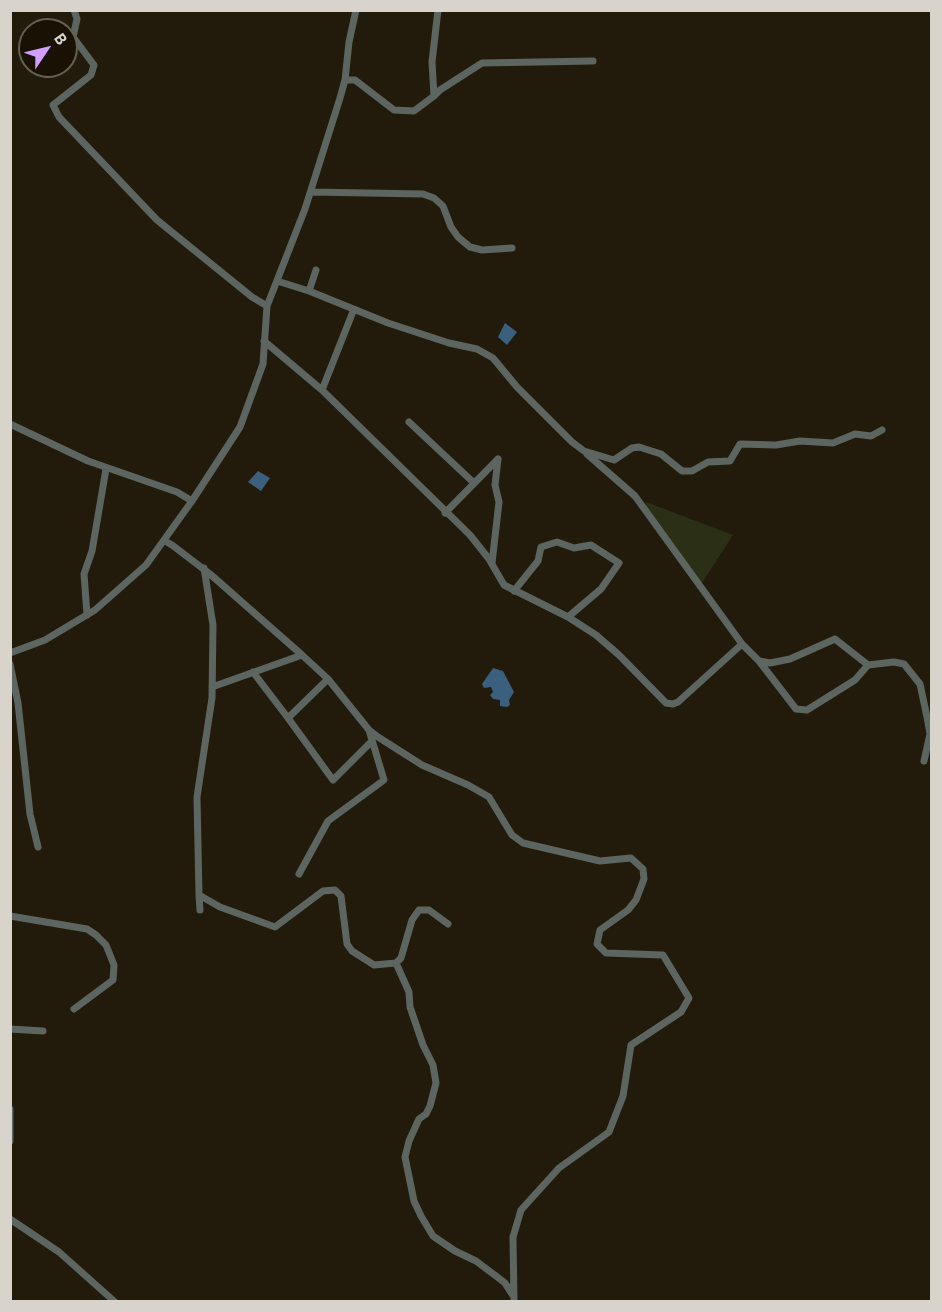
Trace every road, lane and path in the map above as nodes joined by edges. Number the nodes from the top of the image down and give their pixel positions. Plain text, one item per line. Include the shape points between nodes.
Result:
1 (74, 10) edge
2 (356, 10) edge
3 (438, 10) edge
4 (592, 61) dead end
5 (345, 80) junction
6 (434, 96) junction
7 (311, 192) junction
8 (512, 248) dead end
9 (316, 270) dead end
10 (277, 281) junction
11 (309, 291) junction
12 (267, 306) junction
13 (354, 309) junction
14 (264, 341) junction
15 (322, 390) junction
16 (409, 422) dead end
17 (10, 424) edge
18 (882, 430) dead end
19 (584, 451) junction
20 (106, 469) junction
21 (474, 483) junction
22 (192, 501) junction
23 (445, 513) junction
24 (165, 541) junction
25 (492, 566) junction
26 (204, 568) junction
27 (514, 591) junction
28 (87, 615) junction
29 (568, 617) junction
30 (742, 644) junction
31 (10, 653) edge
32 (302, 655) junction
33 (759, 661) junction
34 (10, 664) edge
35 (868, 665) junction
36 (253, 672) junction
37 (328, 679) junction
38 (212, 687) junction
39 (288, 718) junction
40 (369, 730) junction
41 (372, 741) junction
42 (924, 761) dead end
43 (38, 847) dead end
44 (299, 874) dead end
45 (199, 896) junction
46 (200, 910) dead end
47 (10, 916) edge
48 (448, 924) dead end
49 (396, 963) junction
50 (74, 1009) dead end
51 (10, 1029) edge
52 (43, 1031) dead end
53 (10, 1109) edge
54 (10, 1141) edge
55 (10, 1219) edge
56 (514, 1299) edge
57 (115, 1302) edge

1 - 12 street via 74,37 94,65 92,75 53,105 59,117 157,220
2 - 5 street
3 - 6 street via 432,62
4 - 6 street via 482,63
5 - 6 street via 355,80 394,110 414,111
5 - 7 street
7 - 8 street via 434,198 443,206 458,237 470,247
7 - 10 street
9 - 11 street
10 - 11 street
10 - 12 street
11 - 13 street
12 - 14 street
13 - 15 street
13 - 19 street via 477,349 493,358 517,387
14 - 15 street
14 - 22 street via 262,370 245,418
15 - 23 street
16 - 21 street
17 - 20 street
18 - 19 street via 870,436 855,434 833,443 740,444 730,461 708,462 692,471 682,471 661,454 639,447 614,460
19 - 30 street via 635,496
20 - 22 street via 177,492
20 - 28 street via 93,551 84,574
21 - 23 street
21 - 25 street via 498,459 495,485 499,501
22 - 24 street
23 - 25 street via 470,535
24 - 26 street
24 - 28 street via 146,565
25 - 27 street via 504,585
26 - 32 street
26 - 38 street via 213,625
27 - 29 street
27 - 29 street via 538,561 540,547 557,542 574,548 591,544 619,563 601,589
28 - 31 street via 45,640
29 - 30 street via 603,640 670,704 678,702
30 - 33 street
32 - 36 street
32 - 37 street
33 - 35 street via 770,663 790,658 835,639
33 - 35 street via 796,708 807,710 855,680
34 - 43 street
35 - 42 street via 904,664 920,684 930,734
36 - 38 street
36 - 39 street
37 - 39 street
37 - 40 street
38 - 45 street via 197,797
39 - 41 street via 333,780
40 - 41 street
40 - 56 street via 422,765 489,797 512,835 524,843 600,861 631,858 643,869 644,879 636,900 600,930 597,944 606,953 663,955 689,998 681,1012 631,1045 624,1096 609,1131 559,1168 521,1210 513,1237
41 - 44 street via 384,780 328,821
45 - 46 street
45 - 49 street via 275,927 323,891 335,890 341,896 347,945 352,951 374,965
47 - 50 street via 87,929 106,945 114,965 112,980
48 - 49 street via 429,910 419,910
49 - 56 street via 409,992 410,1007 436,1083 430,1106 419,1119 405,1157 414,1201 433,1236 496,1276
51 - 52 street
53 - 54 street
55 - 57 street via 59,1252

